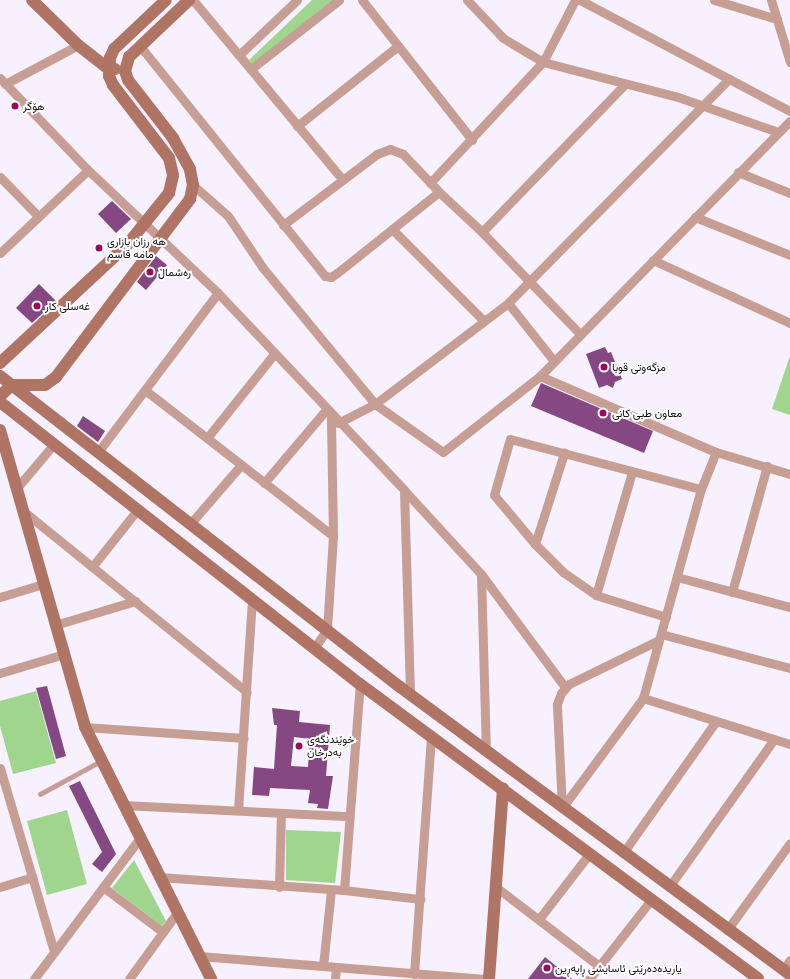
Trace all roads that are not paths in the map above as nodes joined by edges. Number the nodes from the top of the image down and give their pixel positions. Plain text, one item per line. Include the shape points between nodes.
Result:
1 (32, 0) edge
2 (166, 0) edge
3 (189, 0) edge
4 (193, 0) edge
5 (297, 0) edge
6 (339, 0) edge
7 (362, 0) edge
8 (467, 0) edge
9 (574, 0) edge
10 (580, 0) edge
11 (714, 0) edge
12 (771, 0) edge
13 (777, 19) junction
14 (78, 45) junction
15 (140, 46) junction
16 (398, 46) junction
17 (239, 55) junction
18 (543, 62) junction
19 (790, 62) edge
20 (125, 66) junction
21 (110, 70) junction
22 (251, 70) junction
23 (729, 79) junction
24 (3, 81) edge
25 (624, 85) junction
26 (703, 106) junction
27 (790, 111) edge
28 (789, 124) edge
29 (297, 126) junction
30 (778, 132) junction
31 (472, 140) junction
32 (88, 170) junction
33 (738, 172) junction
34 (0, 177) edge
35 (343, 180) junction
36 (430, 183) junction
37 (193, 185) junction
38 (439, 192) junction
39 (790, 193) edge
40 (38, 216) junction
41 (695, 217) junction
42 (283, 225) junction
43 (145, 226) junction
44 (392, 229) junction
45 (482, 232) junction
46 (160, 239) junction
47 (0, 253) edge
48 (790, 255) edge
49 (653, 260) junction
50 (531, 280) junction
51 (218, 293) junction
52 (508, 303) junction
53 (484, 321) junction
54 (790, 323) edge
55 (580, 334) junction
56 (274, 354) junction
57 (2, 357) edge
58 (554, 360) junction
59 (0, 376) edge
60 (540, 376) junction
61 (12, 385) junction
62 (145, 390) junction
63 (0, 396) edge
64 (0, 402) edge
65 (375, 404) junction
66 (328, 413) junction
67 (338, 423) junction
68 (0, 430) edge
69 (207, 438) junction
70 (54, 444) junction
71 (98, 452) junction
72 (716, 452) junction
73 (564, 453) junction
74 (241, 465) junction
75 (767, 466) junction
76 (632, 472) junction
77 (790, 474) edge
78 (264, 483) junction
79 (16, 489) junction
80 (701, 489) junction
81 (404, 490) junction
82 (21, 509) junction
83 (138, 509) junction
84 (190, 524) junction
85 (333, 536) junction
86 (534, 544) junction
87 (92, 566) junction
88 (481, 574) junction
89 (677, 577) junction
90 (43, 584) junction
91 (732, 592) junction
92 (596, 596) junction
93 (0, 597) edge
94 (790, 597) edge
95 (252, 598) junction
96 (135, 601) junction
97 (789, 607) edge
98 (666, 617) junction
99 (55, 625) junction
100 (327, 629) junction
101 (660, 637) junction
102 (315, 647) junction
103 (64, 654) junction
104 (790, 668) edge
105 (0, 673) edge
106 (360, 684) junction
107 (565, 688) junction
108 (247, 692) junction
109 (410, 695) junction
110 (643, 698) junction
111 (716, 721) junction
112 (85, 727) junction
113 (431, 736) junction
114 (244, 738) junction
115 (774, 739) junction
116 (790, 744) edge
117 (486, 752) junction
118 (101, 761) junction
119 (0, 768) edge
120 (503, 789) junction
121 (40, 794) dead end
122 (122, 806) junction
123 (562, 808) junction
124 (238, 810) junction
125 (281, 813) junction
126 (350, 816) junction
127 (138, 839) junction
128 (790, 843) edge
129 (623, 853) junction
130 (589, 854) junction
131 (637, 864) junction
132 (159, 876) junction
133 (32, 877) junction
134 (625, 880) junction
135 (0, 887) edge
136 (103, 887) junction
137 (279, 887) junction
138 (496, 887) junction
139 (669, 887) junction
140 (331, 890) junction
141 (344, 890) junction
142 (420, 899) junction
143 (651, 900) junction
144 (176, 914) junction
145 (539, 919) junction
146 (727, 930) junction
147 (164, 932) junction
148 (54, 952) junction
149 (199, 956) junction
150 (790, 960) edge
151 (323, 966) junction
152 (600, 966) junction
153 (336, 967) junction
154 (786, 973) edge
155 (414, 974) junction
156 (34, 979) edge
157 (129, 979) edge
158 (211, 979) edge
159 (336, 979) edge
160 (482, 979) edge
161 (489, 979) edge
162 (589, 979) edge
163 (758, 979) edge

1 - 14 street
2 - 21 street via 114,49 110,58
3 - 15 street
4 - 17 street
5 - 17 street
6 - 22 street
7 - 16 street
8 - 18 street via 503,38
9 - 18 street
10 - 23 street
11 - 13 street
12 - 13 street
13 - 19 street
14 - 21 street
14 - 24 street
15 - 20 street via 129,57
15 - 42 street
16 - 29 street
16 - 31 street
17 - 22 street
18 - 25 street
18 - 31 street
20 - 21 street
20 - 37 street via 128,80 159,119 184,158
21 - 43 street via 113,85 152,135 172,167 169,193
22 - 29 street
23 - 26 street
23 - 27 street
24 - 32 street
25 - 26 street via 678,97
25 - 45 street
26 - 30 street
26 - 50 street
28 - 30 street
29 - 35 street
30 - 33 street
31 - 36 street
32 - 40 street
32 - 43 street
33 - 39 street
33 - 41 street
34 - 40 street
35 - 36 street via 377,154 390,149 403,154
35 - 42 street
36 - 38 street
37 - 46 street via 190,199
37 - 65 street via 228,216 263,268
38 - 44 street
38 - 45 street
40 - 47 street
41 - 48 street
41 - 49 street
42 - 44 street via 322,274 329,277
43 - 46 street
43 - 57 street
44 - 53 street
45 - 50 street
46 - 51 street
46 - 61 street via 56,377 45,385
49 - 54 street
49 - 55 street
50 - 52 street
50 - 55 street
51 - 56 street
51 - 62 street
52 - 53 street
52 - 58 street
53 - 65 street
55 - 58 street
56 - 66 street
56 - 69 street
58 - 60 street
59 - 61 street
60 - 65 street via 443,452
60 - 72 street
61 - 63 street
61 - 71 street
62 - 69 street
62 - 71 street
64 - 70 street
65 - 67 street
66 - 67 street
66 - 78 street
66 - 85 street
67 - 81 street
68 - 79 street
69 - 74 street
70 - 79 street
70 - 83 street
71 - 84 street
72 - 75 street
72 - 80 street
73 - 76 street
73 - 86 street
73 - 86 street via 510,439 494,495
74 - 78 street
74 - 84 street
75 - 77 street
75 - 91 street
76 - 80 street
76 - 92 street
78 - 85 street
79 - 82 street
80 - 89 street
81 - 88 street
81 - 109 street
82 - 87 street
82 - 90 street
83 - 87 street
83 - 95 street
84 - 100 street
85 - 100 street
86 - 92 street via 563,572
87 - 96 street
88 - 107 street
88 - 117 street
89 - 91 street
89 - 98 street
90 - 93 street
90 - 99 street
91 - 97 street
92 - 98 street
94 - 97 street
95 - 102 street
95 - 108 street
96 - 99 street
96 - 108 street
98 - 101 street
99 - 103 street
100 - 102 street
100 - 109 street
101 - 104 street
101 - 107 street
101 - 110 street
102 - 106 street
103 - 105 street
103 - 112 street
106 - 113 street
106 - 126 street
107 - 123 street via 557,704
108 - 114 street
109 - 117 street
110 - 111 street
110 - 123 street
111 - 115 street
111 - 129 street
112 - 114 street
112 - 118 street
113 - 120 street
113 - 142 street
114 - 124 street
115 - 116 street
115 - 139 street
117 - 123 street
118 - 121 lane
118 - 122 street
119 - 133 street
120 - 130 street
120 - 138 street
122 - 124 street
122 - 127 street
123 - 129 street
124 - 125 street
125 - 126 street
125 - 137 street
126 - 141 street
127 - 132 street
127 - 136 street
128 - 146 street
129 - 131 street
130 - 134 street
130 - 145 street
131 - 134 street
131 - 139 street
132 - 137 street
132 - 144 street
133 - 135 street
133 - 148 street
134 - 143 street
136 - 147 street
136 - 148 street
137 - 140 street
138 - 145 street
138 - 161 street
139 - 146 street
140 - 141 street
140 - 151 street
141 - 142 street
142 - 155 street
143 - 152 street
143 - 163 street
144 - 147 street
144 - 149 street
145 - 152 street
146 - 154 street
147 - 157 street
148 - 156 street
149 - 151 street
149 - 158 street
150 - 154 street
151 - 153 street
152 - 162 street
153 - 155 street
153 - 159 street
155 - 160 street

